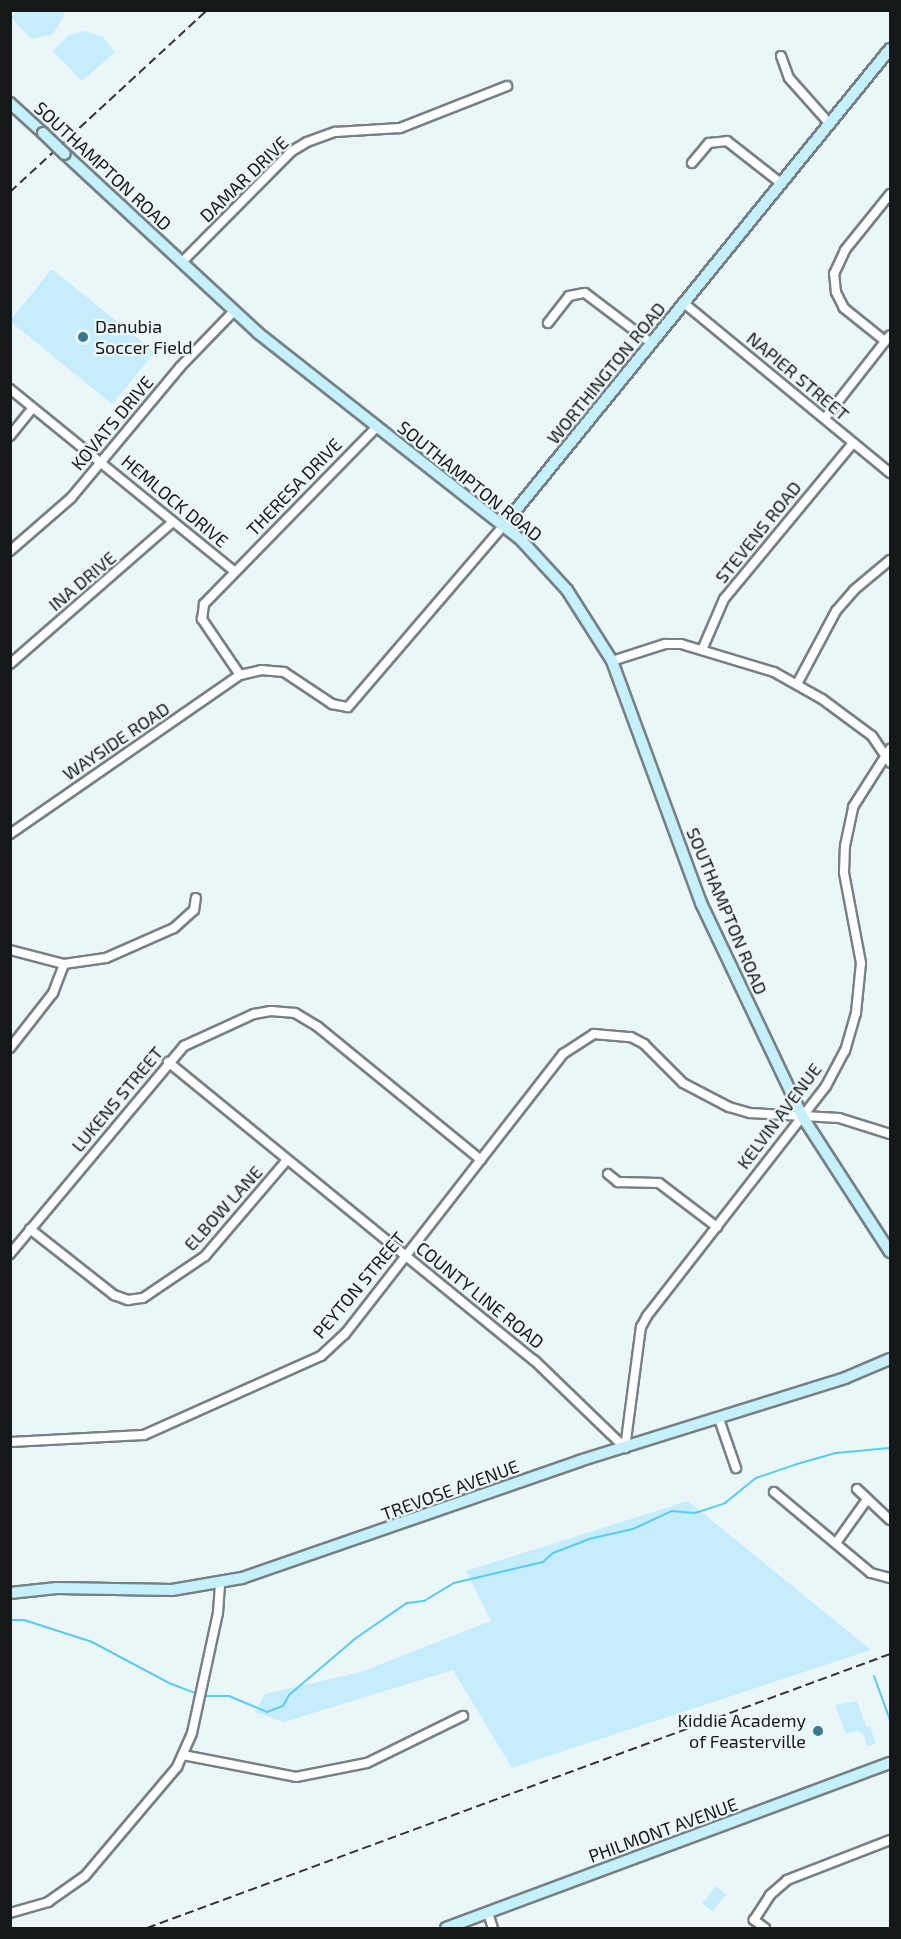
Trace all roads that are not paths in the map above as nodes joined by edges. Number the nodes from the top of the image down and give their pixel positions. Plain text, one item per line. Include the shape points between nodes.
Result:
1 (891, 49) edge
2 (781, 56) dead end
3 (507, 86) dead end
4 (10, 103) edge
5 (830, 124) junction
6 (693, 162) dead end
7 (782, 184) junction
8 (891, 194) edge
9 (182, 262) junction
10 (685, 304) junction
11 (234, 311) junction
12 (548, 323) dead end
13 (888, 338) edge
14 (651, 343) junction
15 (10, 389) edge
16 (33, 408) junction
17 (825, 418) junction
18 (377, 427) junction
19 (10, 436) edge
20 (853, 443) junction
21 (102, 462) junction
22 (891, 473) edge
23 (173, 522) junction
24 (503, 526) junction
25 (10, 551) edge
26 (891, 560) edge
27 (234, 571) junction
28 (702, 650) junction
29 (612, 661) junction
30 (10, 664) edge
31 (240, 675) junction
32 (797, 684) junction
33 (889, 756) edge
34 (10, 834) edge
35 (196, 898) dead end
36 (10, 950) edge
37 (64, 964) junction
38 (10, 1048) edge
39 (168, 1062) junction
40 (802, 1116) junction
41 (891, 1134) edge
42 (481, 1160) junction
43 (287, 1161) junction
44 (608, 1174) dead end
45 (717, 1227) junction
46 (30, 1229) junction
47 (891, 1252) edge
48 (10, 1254) edge
49 (406, 1256) junction
50 (891, 1359) edge
51 (719, 1419) junction
52 (10, 1442) edge
53 (625, 1448) junction
54 (736, 1468) dead end
55 (857, 1490) dead end
56 (774, 1492) dead end
57 (866, 1500) junction
58 (891, 1520) edge
59 (836, 1543) junction
60 (891, 1578) edge
61 (220, 1584) junction
62 (10, 1593) edge
63 (463, 1716) dead end
64 (183, 1755) junction
65 (890, 1764) edge
66 (891, 1840) edge
67 (10, 1913) edge
68 (488, 1913) junction
69 (447, 1929) edge
70 (493, 1929) edge
71 (765, 1929) edge

1 - 5 street, WORTHINGTON ROAD
2 - 5 street via 789,78
3 - 9 street, DAMAR DRIVE via 400,128 335,132 307,142 292,151
4 - 9 street, SOUTHAMPTON ROAD, bridge
5 - 7 street, WORTHINGTON ROAD
6 - 7 street via 709,143 727,141
7 - 10 street, WORTHINGTON ROAD
8 - 13 street via 845,250 834,274 836,292 844,308
9 - 11 street, SOUTHAMPTON ROAD
10 - 14 street, WORTHINGTON ROAD
10 - 17 street, NAPIER STREET
11 - 18 street, SOUTHAMPTON ROAD
11 - 21 street, KOVATS DRIVE via 180,367
12 - 14 street via 569,296 585,293
13 - 17 street
14 - 24 street, WORTHINGTON ROAD
15 - 16 street, HEMLOCK DRIVE
16 - 19 street
16 - 21 street, HEMLOCK DRIVE
17 - 20 street, NAPIER STREET
18 - 24 street, SOUTHAMPTON ROAD
18 - 27 street, THERESA DRIVE
20 - 22 street, NAPIER STREET
20 - 28 street, STEVENS ROAD via 724,599
21 - 23 street, HEMLOCK DRIVE
21 - 25 street, KOVATS DRIVE via 71,498
23 - 27 street, HEMLOCK DRIVE
23 - 30 street, INA DRIVE
24 - 29 street, SOUTHAMPTON ROAD via 567,590
24 - 31 street, WORTHINGTON ROAD via 348,707 340,707 284,672 261,670
26 - 32 street via 854,590 836,611
27 - 31 street, THERESA DRIVE via 204,604 202,615
28 - 29 street via 665,644
28 - 32 street via 774,672
29 - 40 street, SOUTHAMPTON ROAD via 701,903
31 - 34 street, WAYSIDE ROAD
32 - 33 street via 872,736
33 - 40 street, KELVIN AVENUE via 853,807 845,846 844,873 861,963 856,1013 845,1051 826,1086
35 - 37 street via 194,910 183,922 130,950 92,962
36 - 37 street
37 - 38 street via 53,993
39 - 42 street, LUKENS STREET via 184,1046 254,1014 295,1013 318,1027
39 - 43 street, COUNTY LINE ROAD
39 - 46 street, LUKENS STREET
40 - 41 street via 839,1118
40 - 42 street, PEYTON STREET via 750,1113 714,1101 683,1083 644,1044 620,1034 594,1034 563,1054
40 - 45 street, KELVIN AVENUE
40 - 47 street, SOUTHAMPTON ROAD
42 - 49 street, PEYTON STREET
43 - 46 street, ELBOW LANE via 205,1256 143,1298 128,1300 114,1294
43 - 49 street, COUNTY LINE ROAD
44 - 45 street via 618,1182 659,1183
45 - 53 street, KELVIN AVENUE via 641,1328
46 - 48 street, LUKENS STREET
49 - 52 street, PEYTON STREET via 339,1340 307,1364 144,1435
49 - 53 street, COUNTY LINE ROAD via 534,1360
50 - 51 street, TREVOSE AVENUE
51 - 53 street, TREVOSE AVENUE
51 - 54 street
53 - 61 street, TREVOSE AVENUE via 337,1548
55 - 57 street
56 - 59 street
57 - 58 street
57 - 59 street
59 - 60 street via 871,1573
61 - 62 street, TREVOSE AVENUE via 172,1590 57,1588
61 - 64 street via 218,1613 199,1701
63 - 64 street via 367,1764 296,1777
64 - 67 street via 167,1780 85,1876 48,1902
65 - 68 street, PHILMONT AVENUE
66 - 71 street via 787,1880 770,1895 754,1920
68 - 69 street, PHILMONT AVENUE
68 - 70 street

